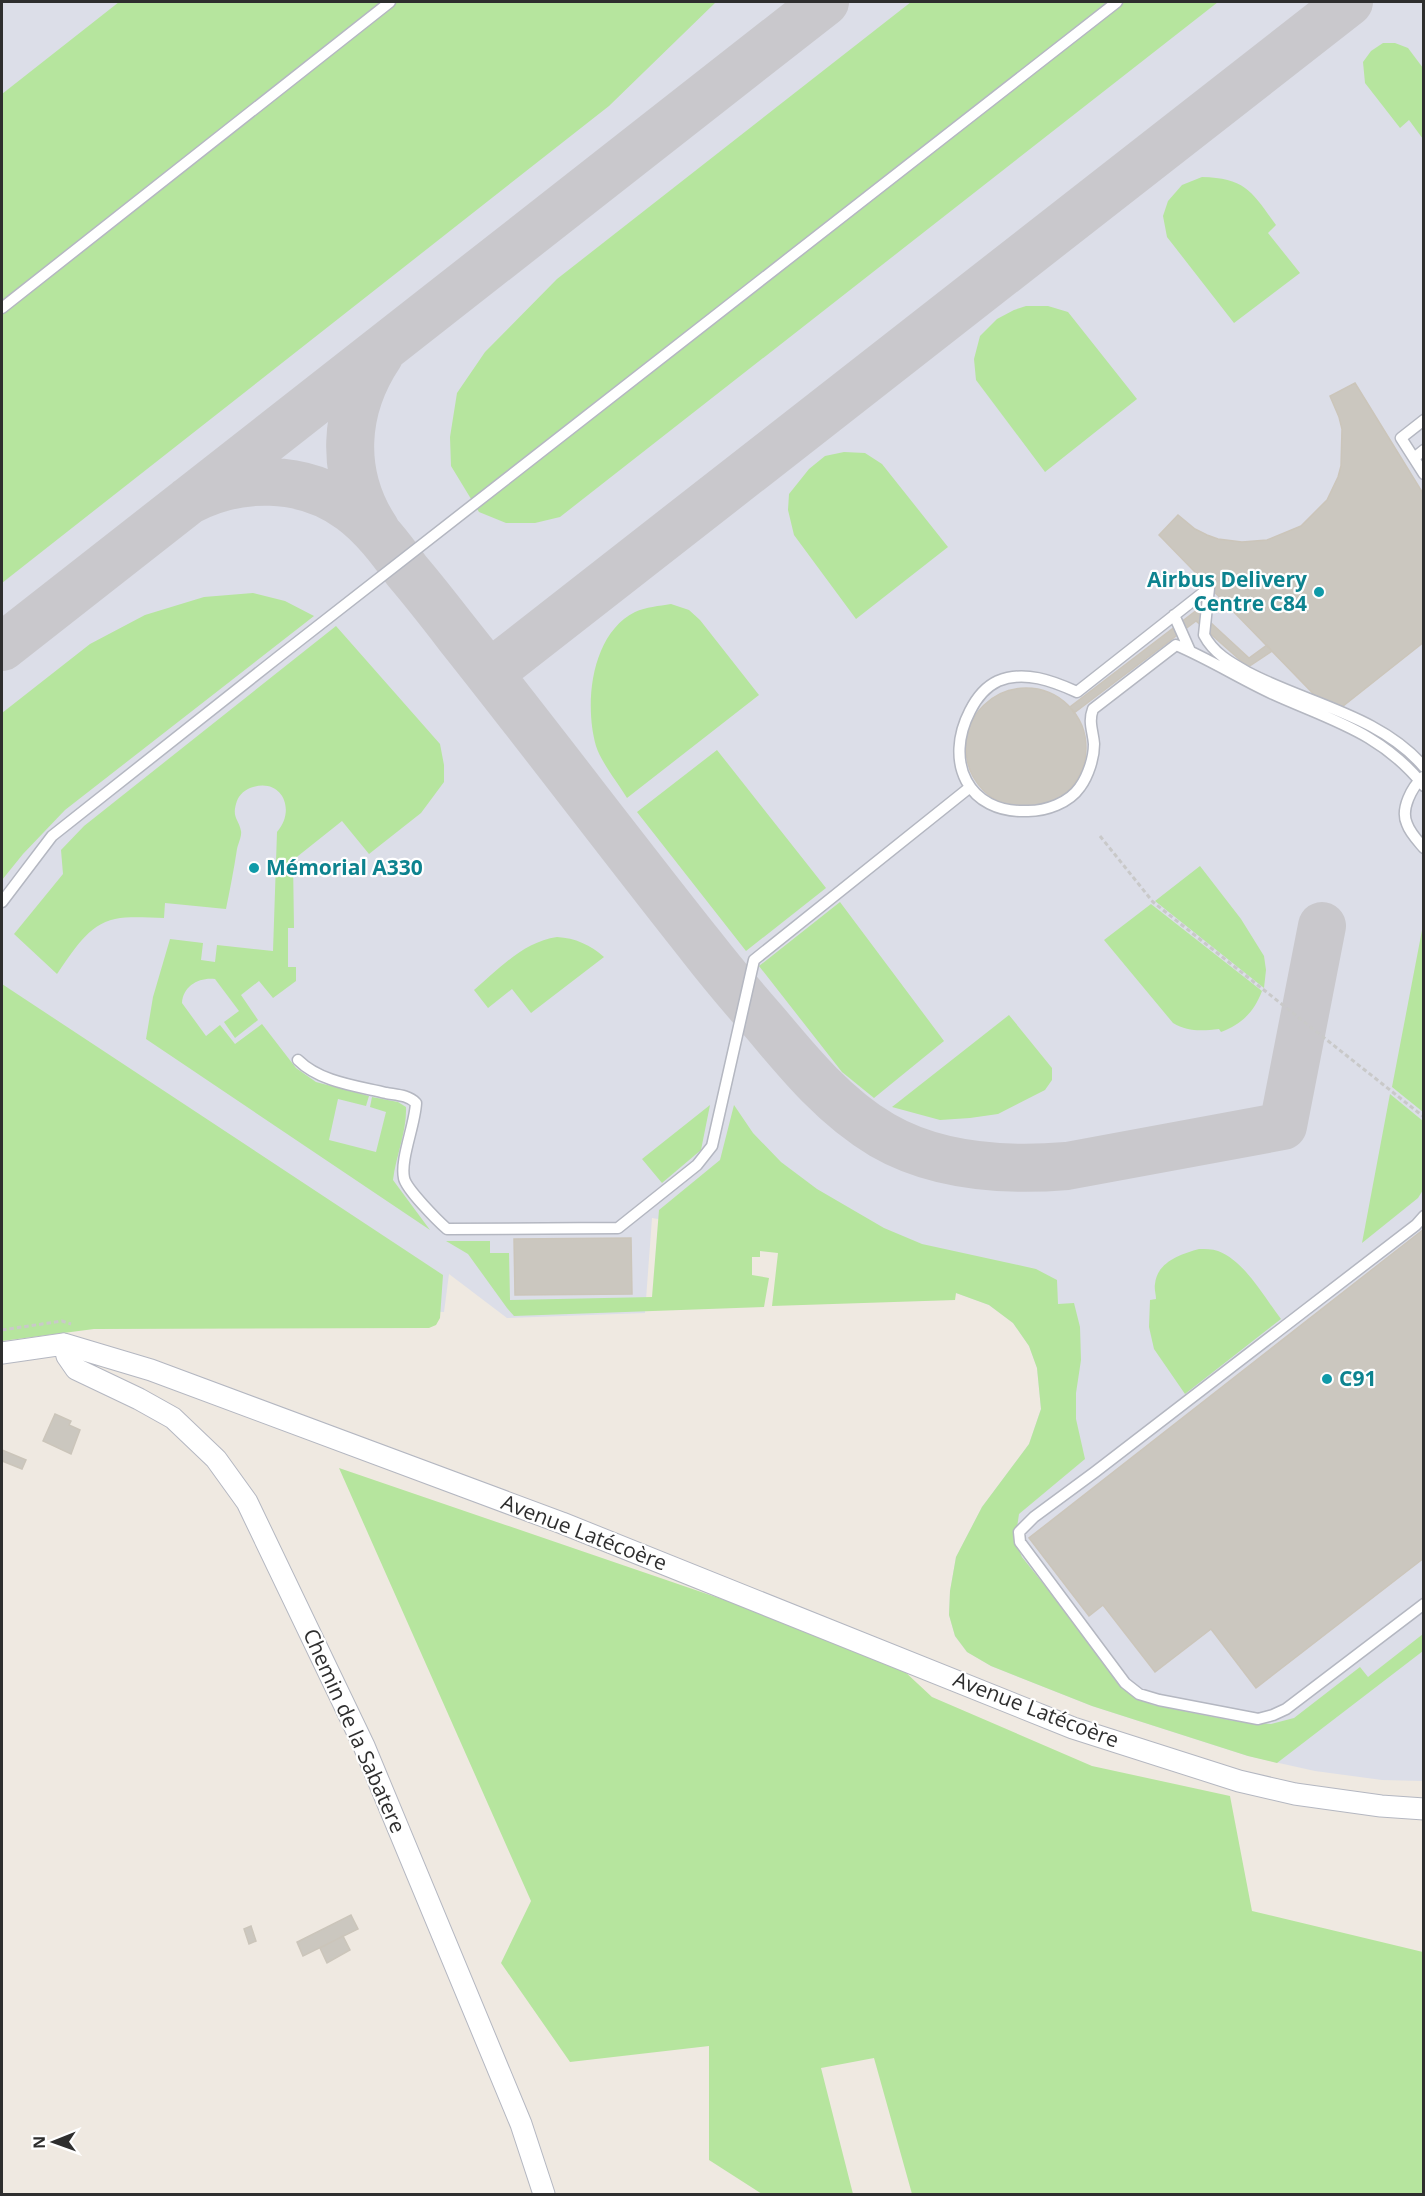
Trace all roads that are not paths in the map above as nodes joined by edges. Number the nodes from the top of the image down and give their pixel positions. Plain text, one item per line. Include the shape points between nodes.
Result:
1 (390, 2) edge
2 (1117, 2) edge
3 (2, 308) edge
4 (1424, 420) edge
5 (1424, 450) edge
6 (1414, 458) junction
7 (1424, 474) edge
8 (1174, 615) junction
9 (1190, 651) junction
10 (1424, 767) edge
11 (1422, 781) edge
12 (969, 788) junction
13 (1424, 848) edge
14 (2, 902) edge
15 (298, 1060) dead end
16 (1424, 1216) edge
17 (64, 1344) junction
18 (2, 1353) edge
19 (1424, 1604) edge
20 (1424, 1809) edge
21 (544, 2194) edge

1 - 3 lane
2 - 14 lane via 52,836
4 - 6 lane via 1401,438
5 - 6 lane
6 - 7 lane
8 - 9 lane
8 - 10 lane via 1209,588 1204,635 1224,659 1372,728 1402,746
8 - 12 lane via 1077,692 1044,678 1030,677 998,681 983,691 958,742
9 - 11 lane via 1270,693 1371,737
9 - 12 lane via 1176,645 1093,709 1089,720 1094,745 1092,759 1072,797 1039,811 1018,812 989,803
11 - 13 lane via 1408,798 1404,816
12 - 15 lane via 754,960 712,1146 698,1165 618,1228 447,1228 404,1181 416,1103 411,1098 323,1076
16 - 19 lane via 1019,1532 1020,1542 1125,1683 1139,1694 1258,1719 1286,1709
17 - 18 street, Avenue Latécoère
17 - 20 street, Avenue Latécoère via 151,1370 562,1523 1073,1728 1239,1781 1295,1794
17 - 21 street, Chemin de la Sabatere via 76,1369 173,1418 216,1459 247,1502 364,1746 521,2124

